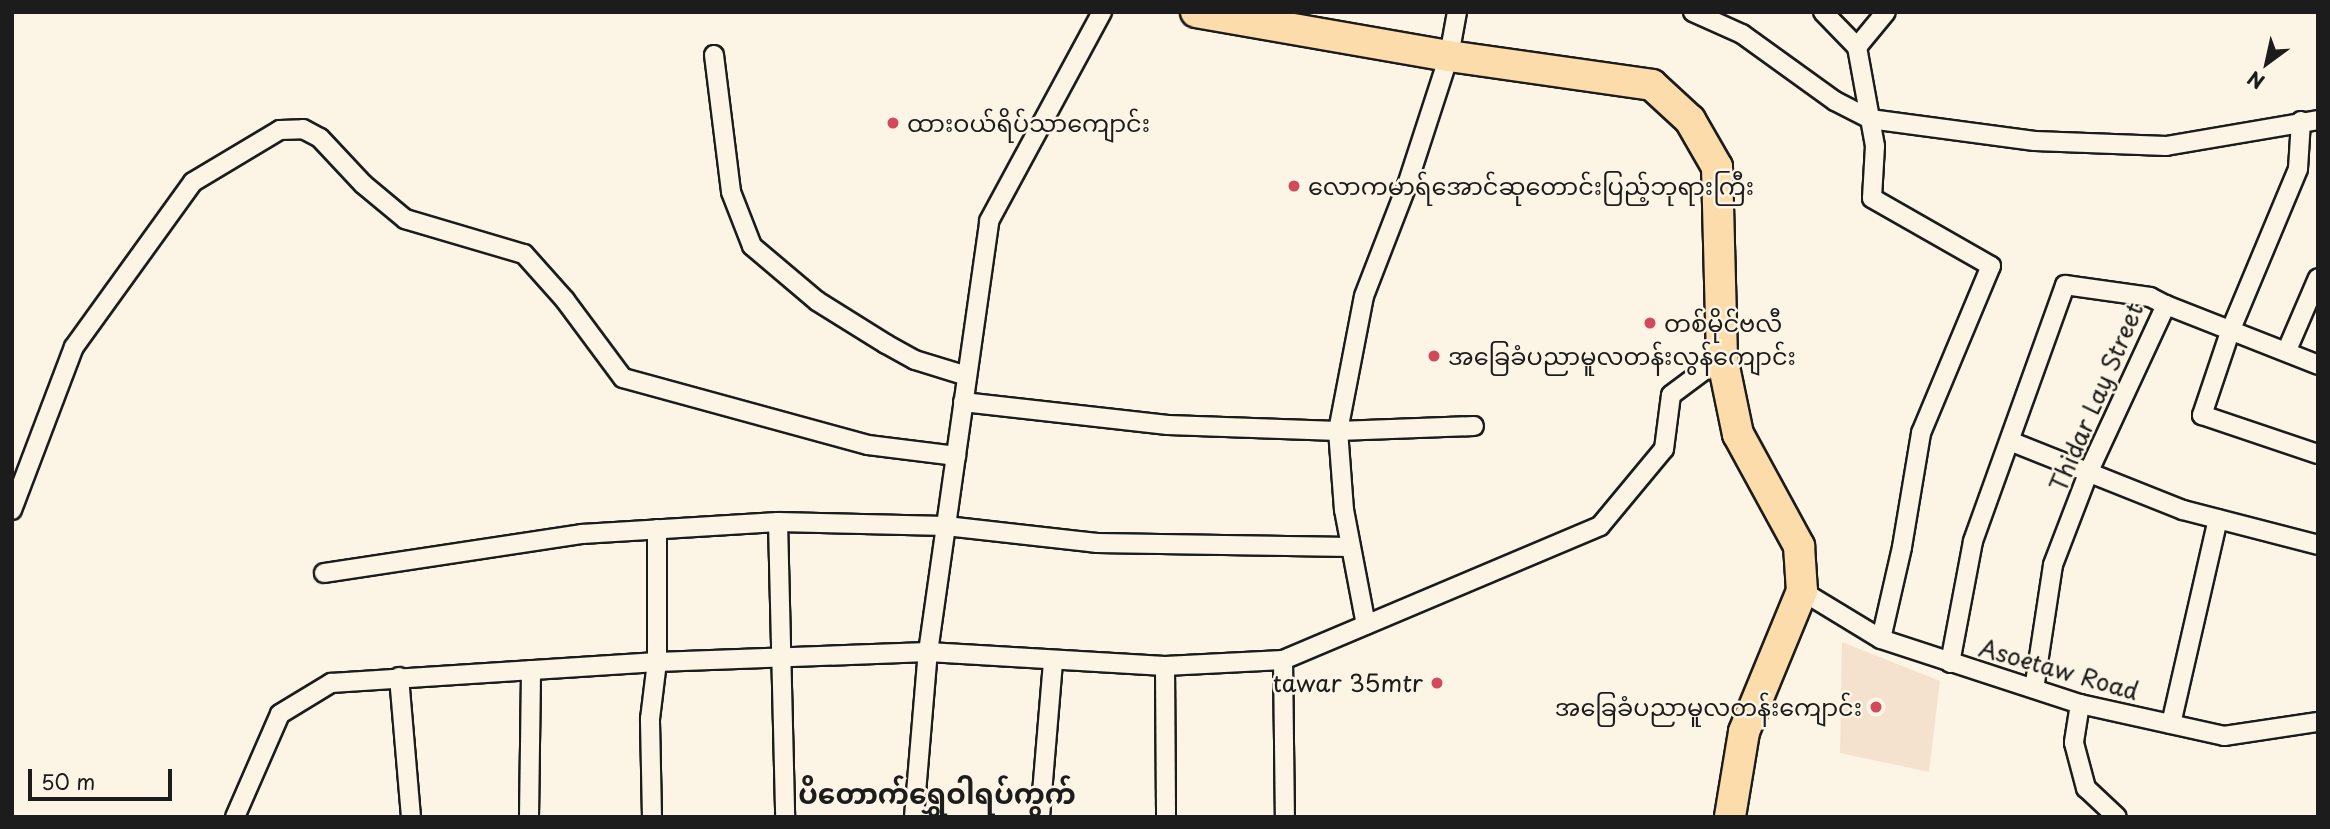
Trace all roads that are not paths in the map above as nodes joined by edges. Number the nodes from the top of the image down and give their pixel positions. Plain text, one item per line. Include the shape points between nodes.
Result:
1 (1102, 12) edge
2 (1196, 12) edge
3 (1457, 12) edge
4 (1693, 12) edge
5 (1823, 12) edge
6 (1886, 12) edge
7 (1254, 19) edge
8 (1857, 47) junction
9 (715, 55) dead end
10 (1449, 56) junction
11 (1870, 119) junction
12 (2309, 120) edge
13 (2318, 278) edge
14 (2166, 305) junction
15 (2231, 329) junction
16 (2287, 350) junction
17 (1721, 358) junction
18 (2318, 365) edge
19 (967, 376) junction
20 (964, 402) junction
21 (1474, 426) dead end
22 (1338, 431) junction
23 (2011, 442) junction
24 (2318, 454) edge
25 (956, 456) junction
26 (2089, 471) junction
27 (12, 510) edge
28 (2218, 519) junction
29 (778, 522) junction
30 (946, 526) junction
31 (657, 529) junction
32 (2318, 545) edge
33 (1350, 547) junction
34 (324, 573) dead end
35 (1802, 591) junction
36 (1366, 625) junction
37 (1881, 639) junction
38 (928, 652) junction
39 (784, 657) junction
40 (1283, 660) junction
41 (1053, 661) junction
42 (657, 662) junction
43 (1950, 663) junction
44 (1165, 666) junction
45 (531, 670) junction
46 (399, 677) junction
47 (2034, 689) junction
48 (2080, 704) junction
49 (2318, 722) edge
50 (2171, 724) junction
51 (235, 817) edge
52 (411, 817) edge
53 (529, 817) edge
54 (652, 817) edge
55 (785, 817) edge
56 (914, 817) edge
57 (1040, 817) edge
58 (1166, 817) edge
59 (1284, 817) edge
60 (1730, 817) edge
61 (2116, 817) edge

1 - 19 street via 989,221
2 - 7 highway
3 - 10 street
4 - 11 street via 1742,34 1835,101
5 - 8 street
6 - 8 street
7 - 10 highway
8 - 11 street
9 - 19 street via 731,192 752,246 817,301 886,344 915,360
10 - 17 highway via 1652,85 1690,120 1717,167
10 - 22 street via 1407,186 1364,296
11 - 12 street via 2035,141 2166,146
11 - 37 street via 1875,146 1872,198 1991,266 1921,433
12 - 15 street via 2298,169
13 - 16 street
14 - 15 street
14 - 23 street, Thidar Lay Street via 2150,297 2064,285
14 - 26 street, Thidar Lay Street
15 - 16 street
15 - 24 street via 2202,415
16 - 18 street
17 - 35 highway via 1738,434 1799,547
17 - 36 street via 1671,395 1664,449 1600,526
19 - 20 street
20 - 22 street via 1168,425
20 - 25 street
21 - 22 street
22 - 33 street
23 - 26 street
23 - 43 street via 1973,541
25 - 27 street via 868,445 623,378 524,254 405,219 363,184 320,138 303,129 280,130 193,182 74,347
25 - 30 street
26 - 28 street via 2183,510
26 - 47 street, Thidar Lay Street via 2053,565
28 - 32 street
28 - 50 street
29 - 30 street
29 - 31 street
29 - 39 street
30 - 33 street via 1097,543
30 - 38 street
31 - 34 street via 582,534
31 - 42 street
33 - 36 street
35 - 37 street, Asoetaw Road
35 - 60 highway via 1744,732
36 - 40 street
37 - 43 street, Asoetaw Road
38 - 39 street
38 - 41 street
38 - 56 street
39 - 42 street
39 - 55 street
40 - 44 street
40 - 59 street
41 - 44 street
41 - 57 street
42 - 45 street
42 - 54 street via 650,719
43 - 47 street, Asoetaw Road
44 - 58 street
45 - 46 street
45 - 53 street
46 - 51 street via 331,683 280,714
46 - 52 street
47 - 48 street, Asoetaw Road
48 - 50 street, Asoetaw Road
48 - 61 street via 2074,743 2086,788
49 - 50 street, Asoetaw Road via 2224,736

